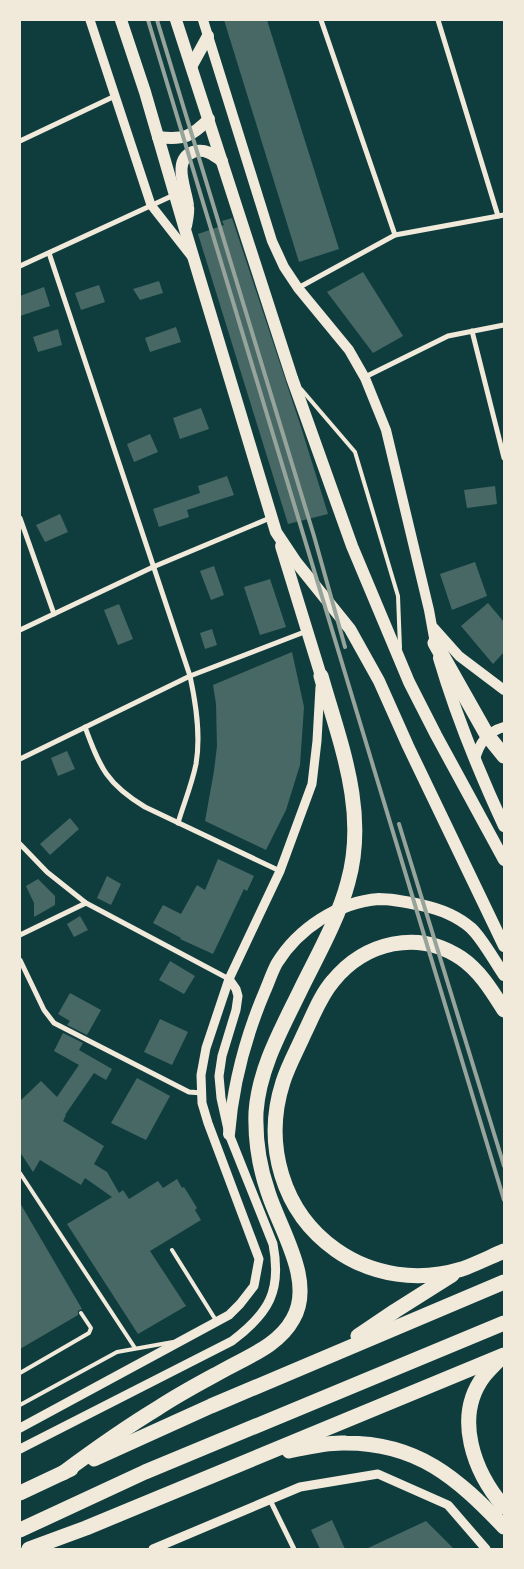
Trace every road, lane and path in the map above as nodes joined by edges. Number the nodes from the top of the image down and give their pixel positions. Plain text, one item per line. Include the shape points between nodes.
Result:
1 (90, 20) edge
2 (121, 20) edge
3 (176, 20) edge
4 (203, 20) edge
5 (320, 20) edge
6 (438, 20) edge
7 (208, 36) junction
8 (192, 65) junction
9 (115, 96) junction
10 (209, 118) junction
11 (158, 137) junction
12 (20, 141) edge
13 (222, 162) junction
14 (174, 194) junction
15 (151, 205) junction
16 (501, 216) edge
17 (186, 234) junction
18 (395, 235) junction
19 (49, 253) junction
20 (193, 259) junction
21 (20, 266) edge
22 (298, 288) junction
23 (504, 325) edge
24 (472, 330) junction
25 (292, 378) junction
26 (365, 378) junction
27 (501, 436) edge
28 (504, 458) edge
29 (272, 517) junction
30 (20, 518) edge
31 (276, 532) junction
32 (153, 567) junction
33 (54, 614) junction
34 (432, 625) junction
35 (20, 630) edge
36 (307, 631) junction
37 (435, 643) junction
38 (401, 663) junction
39 (190, 676) junction
40 (321, 676) junction
41 (504, 690) edge
42 (85, 727) junction
43 (504, 727) edge
44 (487, 734) junction
45 (504, 756) edge
46 (20, 759) edge
47 (475, 759) junction
48 (178, 822) junction
49 (504, 826) edge
50 (20, 844) edge
51 (504, 860) edge
52 (280, 871) junction
53 (86, 902) junction
54 (20, 935) edge
55 (504, 946) edge
56 (20, 960) edge
57 (504, 975) edge
58 (229, 979) junction
59 (504, 1010) edge
60 (202, 1093) junction
61 (229, 1134) junction
62 (20, 1173) edge
63 (172, 1250) dead end
64 (504, 1251) edge
65 (464, 1268) junction
66 (504, 1282) edge
67 (81, 1313) dead end
68 (217, 1322) junction
69 (504, 1323) edge
70 (185, 1340) junction
71 (135, 1348) junction
72 (337, 1352) junction
73 (503, 1355) edge
74 (20, 1373) edge
75 (20, 1406) edge
76 (20, 1428) edge
77 (20, 1449) edge
78 (260, 1456) junction
79 (63, 1473) junction
80 (20, 1493) edge
81 (270, 1500) junction
82 (504, 1506) edge
83 (504, 1527) edge
84 (20, 1530) edge
85 (29, 1549) edge
86 (153, 1549) edge
87 (294, 1549) edge
88 (486, 1549) edge

1 - 9 street
2 - 11 main road
3 - 8 main road
4 - 7 main road
5 - 18 street
6 - 16 street
7 - 8 main road
7 - 22 main road via 272,241
8 - 10 main road
9 - 12 street
9 - 15 street
10 - 11 main road via 185,137
10 - 13 main road
11 - 14 main road
13 - 17 main road via 211,153 199,151 183,161 188,207
13 - 25 main road
14 - 15 street
14 - 17 main road
15 - 19 street
15 - 20 street
16 - 18 street
17 - 20 main road
18 - 22 street
19 - 21 street
19 - 32 street
20 - 29 main road
22 - 26 main road via 349,350
23 - 24 street
24 - 26 street via 448,336
24 - 27 street
25 - 38 main road via 352,546
25 - 38 lane via 355,452 398,596
26 - 34 main road via 386,430
27 - 28 street
29 - 31 main road
29 - 32 street
30 - 33 street
31 - 36 main road
31 - 55 main road via 350,629 379,681
32 - 33 street
32 - 39 street
33 - 35 street
34 - 37 main road
34 - 41 main road via 459,656
36 - 39 street
36 - 40 main road
37 - 44 highway
37 - 47 main road
38 - 51 main road
39 - 42 street
39 - 48 street via 197,722 197,753
40 - 52 street via 312,784
40 - 79 highway via 352,787 356,839 348,881 334,920 265,1069 258,1098 256,1130 266,1187 298,1272 300,1300 296,1314 288,1327 268,1346 158,1407
42 - 46 street
42 - 48 street via 94,753 112,783 126,796
43 - 44 main road
44 - 45 highway
44 - 47 main road
47 - 49 main road
48 - 52 street
50 - 53 street via 47,872
52 - 58 street
53 - 54 street
53 - 58 street
56 - 60 street via 44,1010 54,1023 189,1092
57 - 61 main road via 473,929 442,910 380,899 350,905 316,922 295,940 277,964 260,1004 241,1059
58 - 60 street via 206,1048 201,1075
58 - 61 street via 238,996 222,1056 220,1098
59 - 65 highway via 477,972 461,958 441,948 399,942 368,952 345,968 323,996 287,1070 276,1114 276,1152 286,1190 305,1220 326,1242 364,1265 394,1274 420,1276
60 - 68 street via 208,1123 259,1259 254,1286 229,1316
61 - 77 street via 273,1244 275,1287 261,1316 232,1341
62 - 71 lane
63 - 68 lane
64 - 65 highway
65 - 72 highway via 395,1310
66 - 72 highway
67 - 74 lane via 91,1328 89,1332
68 - 70 street
69 - 84 highway via 153,1469
70 - 71 lane
70 - 76 street
71 - 75 lane via 117,1352
72 - 79 highway
73 - 78 highway
73 - 82 highway via 484,1376 476,1391 470,1407 469,1428 477,1465 486,1484
78 - 83 highway via 345,1442 406,1452 449,1476
78 - 85 highway
79 - 80 highway
81 - 86 street
81 - 87 street
81 - 88 street via 300,1487 378,1474 448,1505

